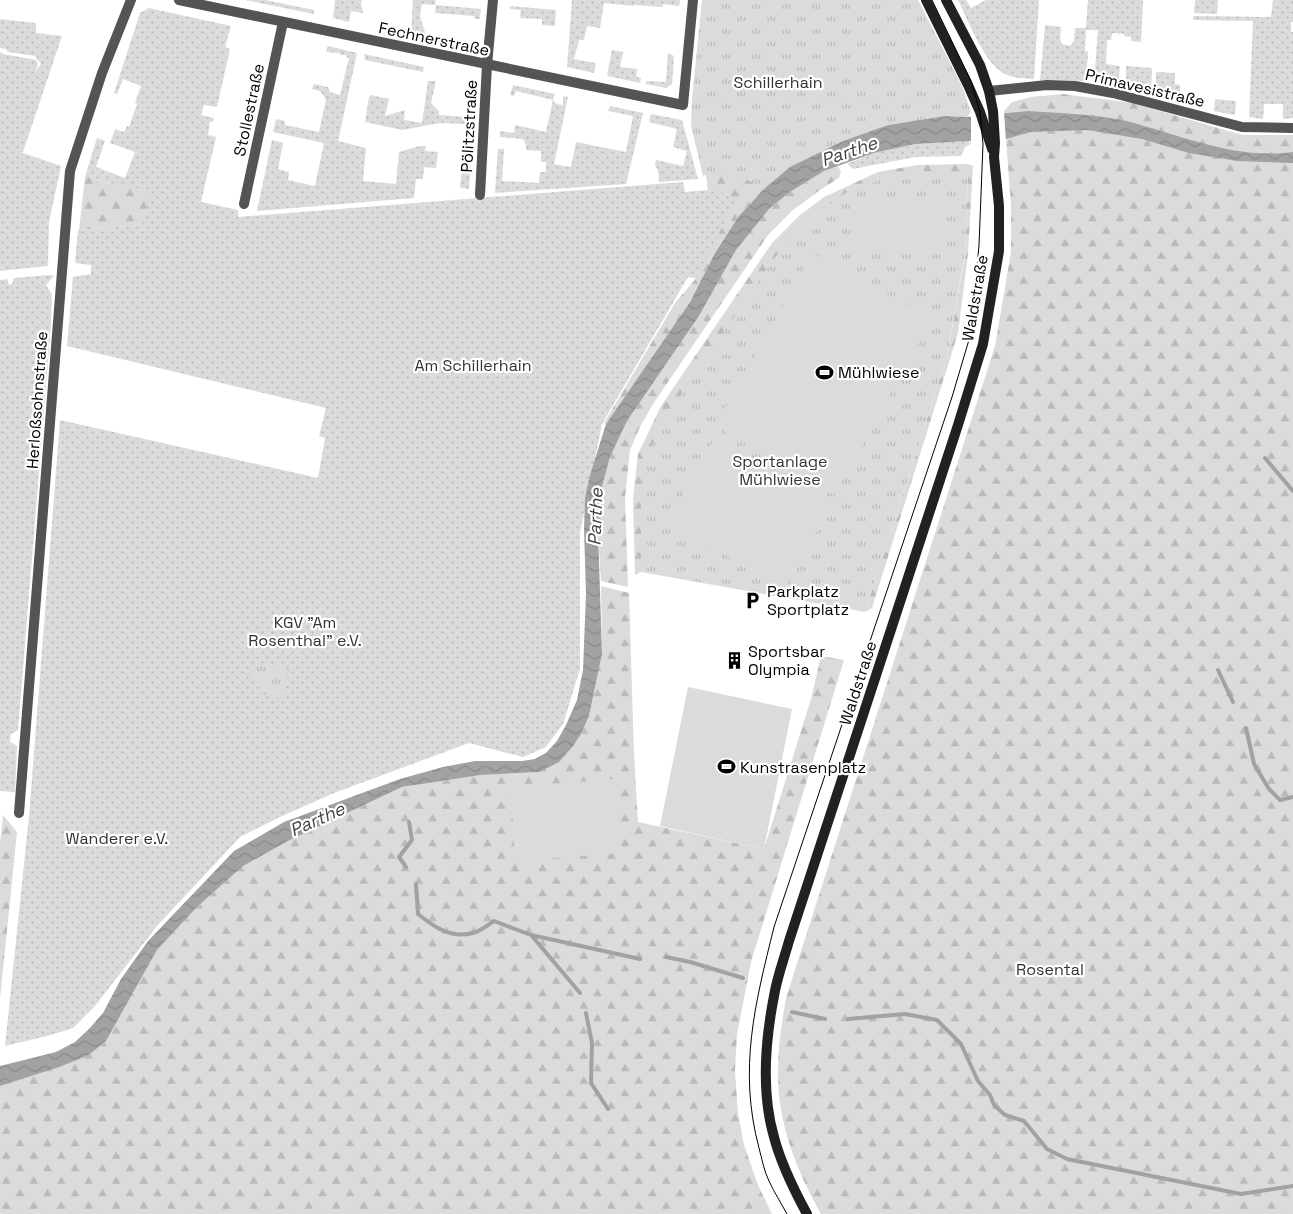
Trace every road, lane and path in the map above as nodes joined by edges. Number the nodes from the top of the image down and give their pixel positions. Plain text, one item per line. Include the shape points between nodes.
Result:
1 (131, 0) edge
2 (179, 0) edge
3 (493, 0) edge
4 (693, 0) edge
5 (926, 0) edge
6 (946, 0) edge
7 (283, 22) junction
8 (487, 65) junction
9 (989, 92) junction
10 (1293, 128) edge
11 (993, 144) junction
12 (480, 195) dead end
13 (244, 204) dead end
14 (19, 813) dead end
15 (807, 1214) edge

1 - 14 street, Herloßsohnstraße via 102,73 70,171
2 - 7 street, Fechnerstraße
3 - 8 street, Pölitzstraße
4 - 8 street, Fechnerstraße via 683,105
5 - 11 main road, Waldstraße
6 - 9 main road, Waldstraße via 980,65
7 - 8 street, Fechnerstraße
7 - 13 street, Stollestraße
8 - 12 street, Pölitzstraße
9 - 10 street, Primavesistraße via 1075,86 1242,127
9 - 11 main road, Waldstraße
11 - 15 main road, Waldstraße via 999,251 983,344 774,995 767,1038 768,1109 783,1163

